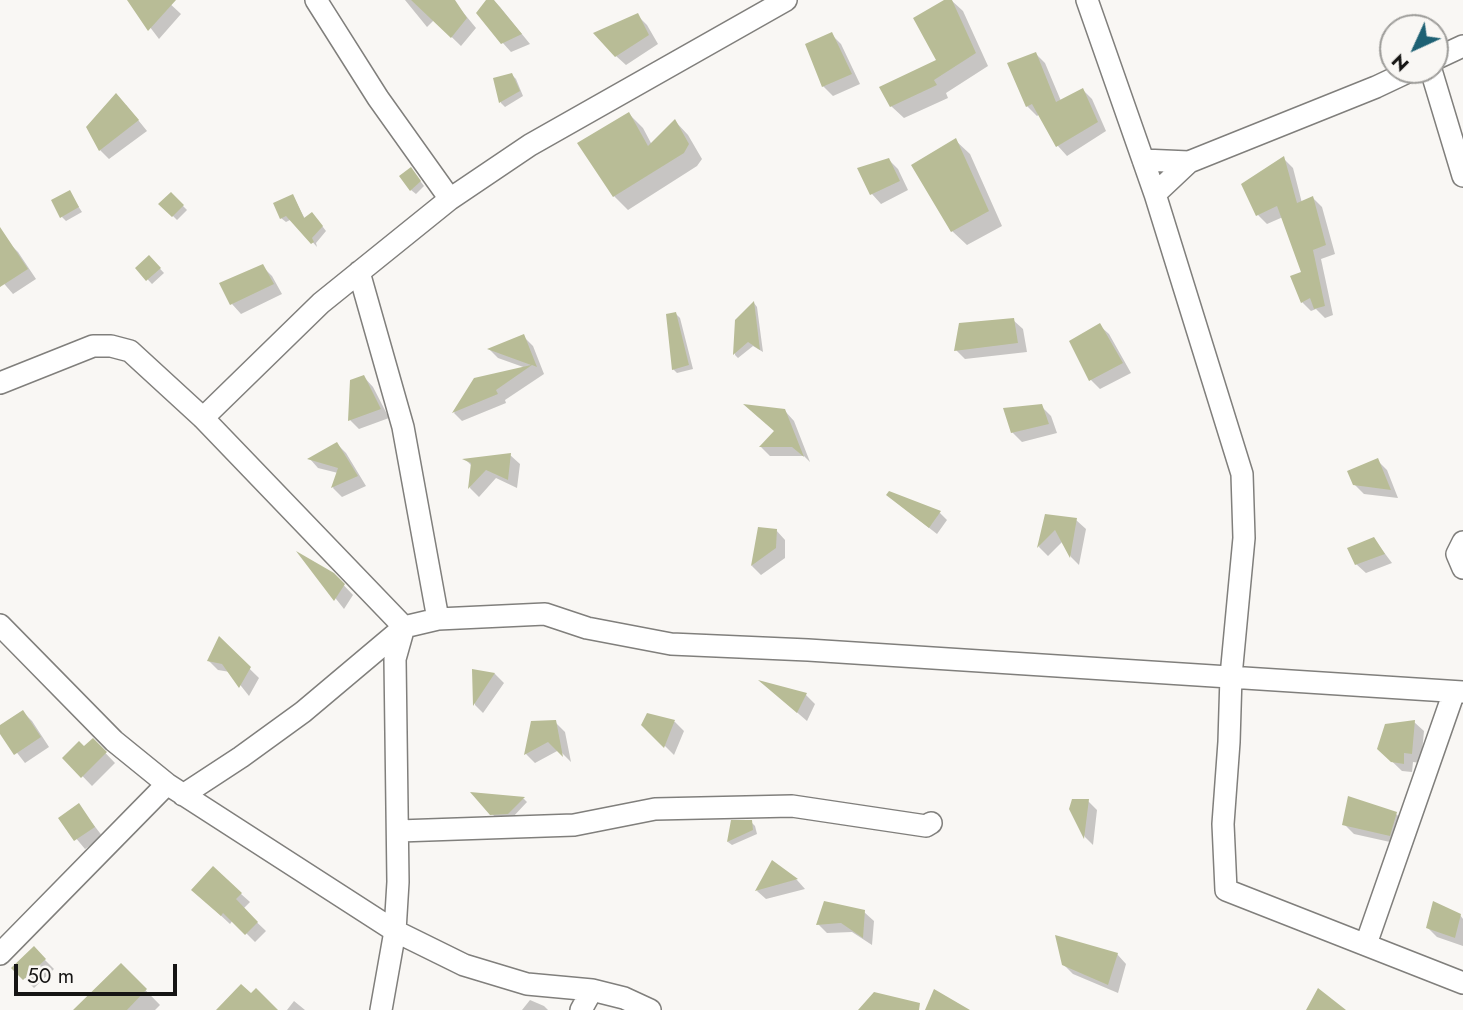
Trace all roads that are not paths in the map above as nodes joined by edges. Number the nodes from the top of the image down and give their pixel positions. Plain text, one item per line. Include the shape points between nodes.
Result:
1 (316, 0) edge
2 (786, 0) edge
3 (1087, 0) edge
4 (1382, 84) edge
5 (1435, 84) edge
6 (1143, 160) junction
7 (1189, 162) junction
8 (1463, 176) edge
9 (1155, 194) junction
10 (450, 199) junction
11 (359, 272) junction
12 (0, 383) edge
13 (203, 418) junction
14 (1463, 542) edge
15 (1463, 568) edge
16 (438, 619) junction
17 (0, 625) edge
18 (404, 627) junction
19 (1231, 676) junction
20 (1458, 692) edge
21 (175, 789) junction
22 (931, 823) dead end
23 (399, 831) junction
24 (395, 931) junction
25 (1366, 944) junction
26 (0, 954) edge
27 (1463, 984) edge
28 (592, 989) junction
29 (381, 1010) edge
30 (580, 1010) edge
31 (650, 1010) edge

1 - 10 street
2 - 10 street via 530,145
3 - 6 street
4 - 7 street
5 - 8 street
6 - 7 street
6 - 9 street
7 - 9 street
9 - 19 street via 1242,474 1244,538
10 - 11 street
11 - 13 street
11 - 16 street via 403,427
12 - 13 street via 93,346 111,346 131,351
13 - 18 street
14 - 15 street via 1457,554
16 - 18 street
16 - 19 street via 545,614 587,628 671,644
17 - 21 street via 114,741
18 - 21 street via 241,757
18 - 23 street via 395,659
19 - 20 street
19 - 25 street via 1223,824 1226,890
20 - 25 street
21 - 24 street
21 - 26 street
22 - 23 street via 926,826 792,806 655,809 574,825
23 - 24 street
24 - 28 street via 464,965 527,984
24 - 29 street
25 - 27 street
28 - 30 street
28 - 31 street

